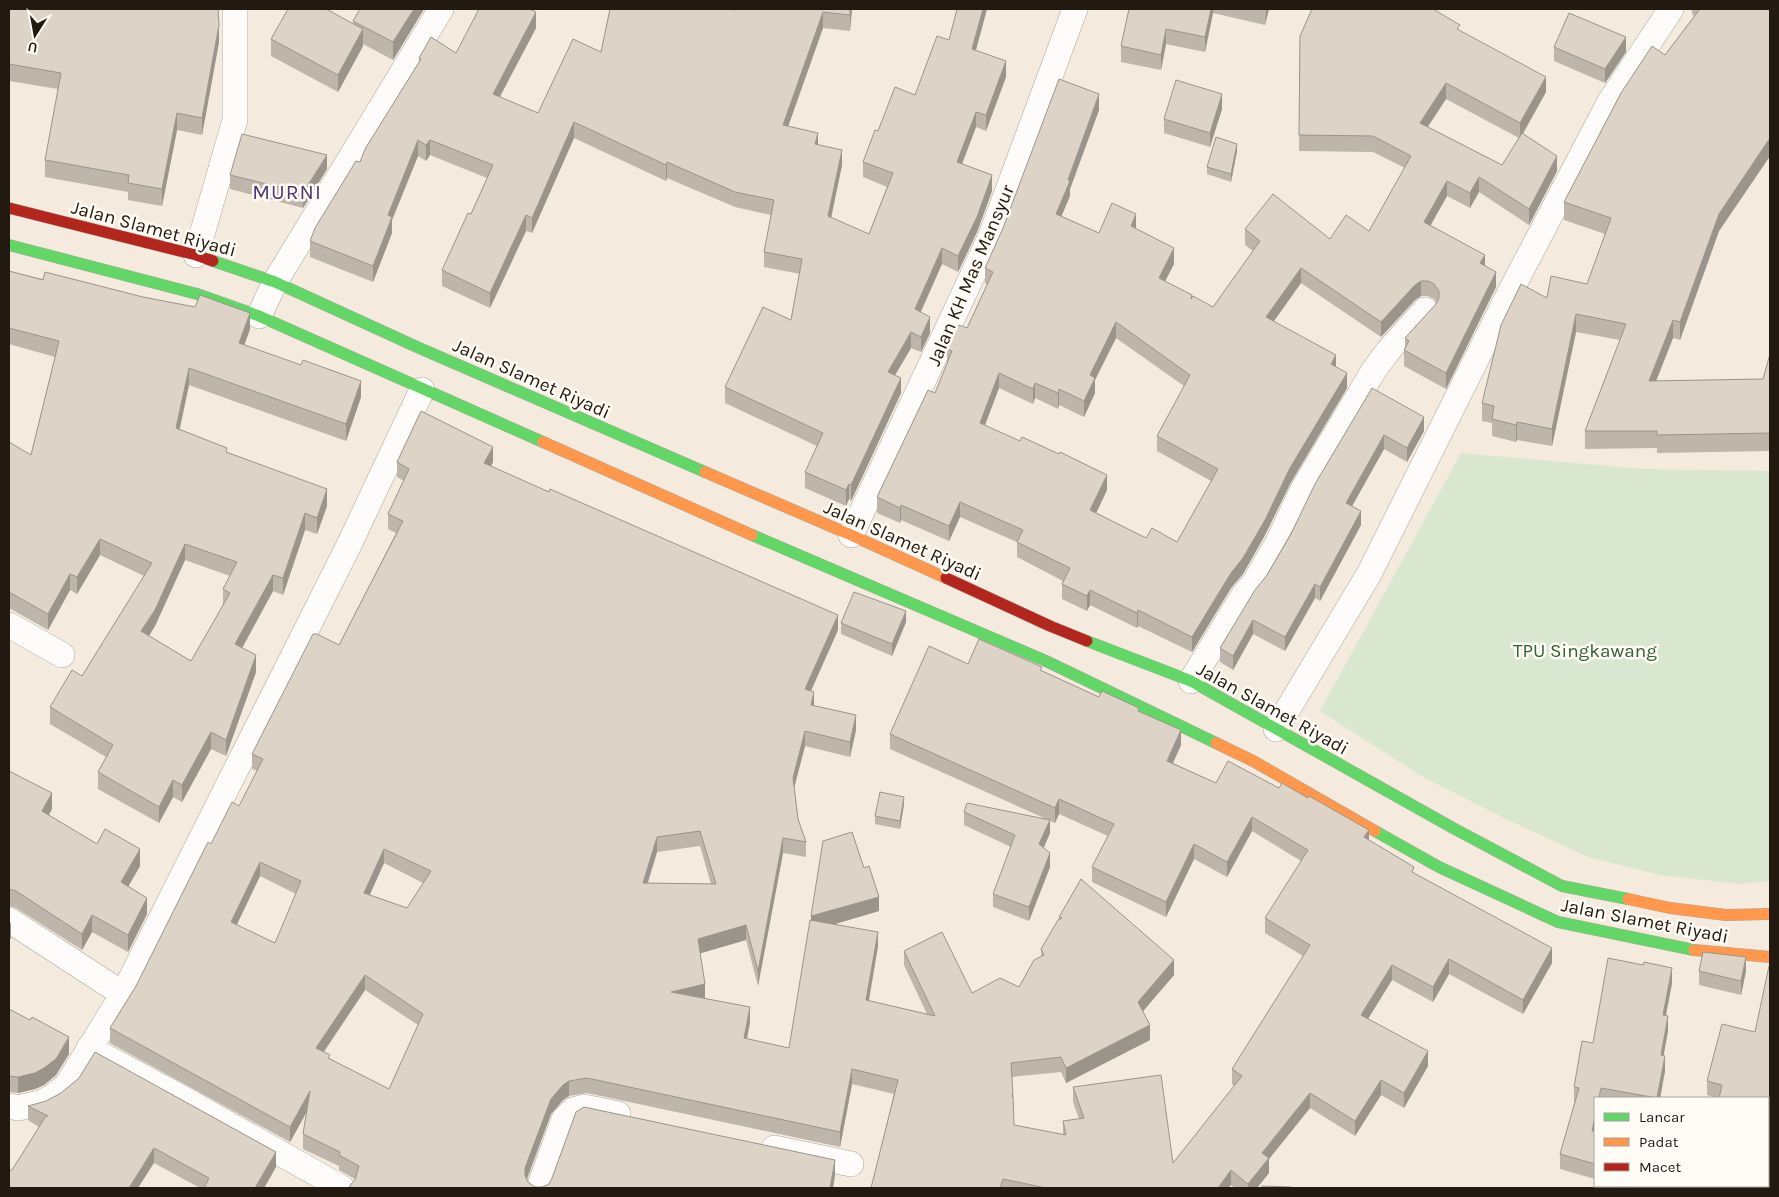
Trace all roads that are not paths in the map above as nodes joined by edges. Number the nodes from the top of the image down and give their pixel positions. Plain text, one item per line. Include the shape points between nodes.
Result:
1 (235, 9) edge
2 (441, 9) edge
3 (1075, 9) edge
4 (1671, 9) edge
5 (9, 208) edge
6 (9, 245) edge
7 (196, 255) junction
8 (275, 282) junction
9 (1425, 310) dead end
10 (259, 316) junction
11 (422, 390) junction
12 (851, 535) junction
13 (9, 625) edge
14 (62, 655) dead end
15 (1191, 681) junction
16 (1276, 729) junction
17 (1770, 914) edge
18 (9, 920) edge
19 (1770, 957) edge
20 (123, 994) junction
21 (89, 1048) junction
22 (9, 1106) edge
23 (641, 1119) edge
24 (756, 1144) edge
25 (851, 1164) dead end
26 (342, 1188) edge
27 (539, 1188) edge

1 - 7 street via 235,120
2 - 8 street
3 - 12 street, Jalan KH Mas Mansyur via 990,238
4 - 16 street via 1609,102 1369,574
5 - 7 main road, Jalan Slamet Riyadi
6 - 10 main road, Jalan Slamet Riyadi via 197,294
7 - 8 main road, Jalan Slamet Riyadi
8 - 10 street
8 - 12 main road, Jalan Slamet Riyadi
9 - 15 street via 1374,370 1302,492 1278,542
10 - 11 main road, Jalan Slamet Riyadi
11 - 19 main road, Jalan Slamet Riyadi via 1046,661 1254,762 1440,867 1558,922 1685,949
11 - 20 street via 348,547
12 - 15 main road, Jalan Slamet Riyadi via 1050,626
13 - 14 street
15 - 16 main road, Jalan Slamet Riyadi
16 - 17 main road, Jalan Slamet Riyadi via 1562,886 1726,916
18 - 20 street
20 - 21 street
21 - 22 street via 67,1085 52,1097 18,1108
21 - 26 street
23 - 27 street via 584,1107 573,1110 564,1119
24 - 25 street

